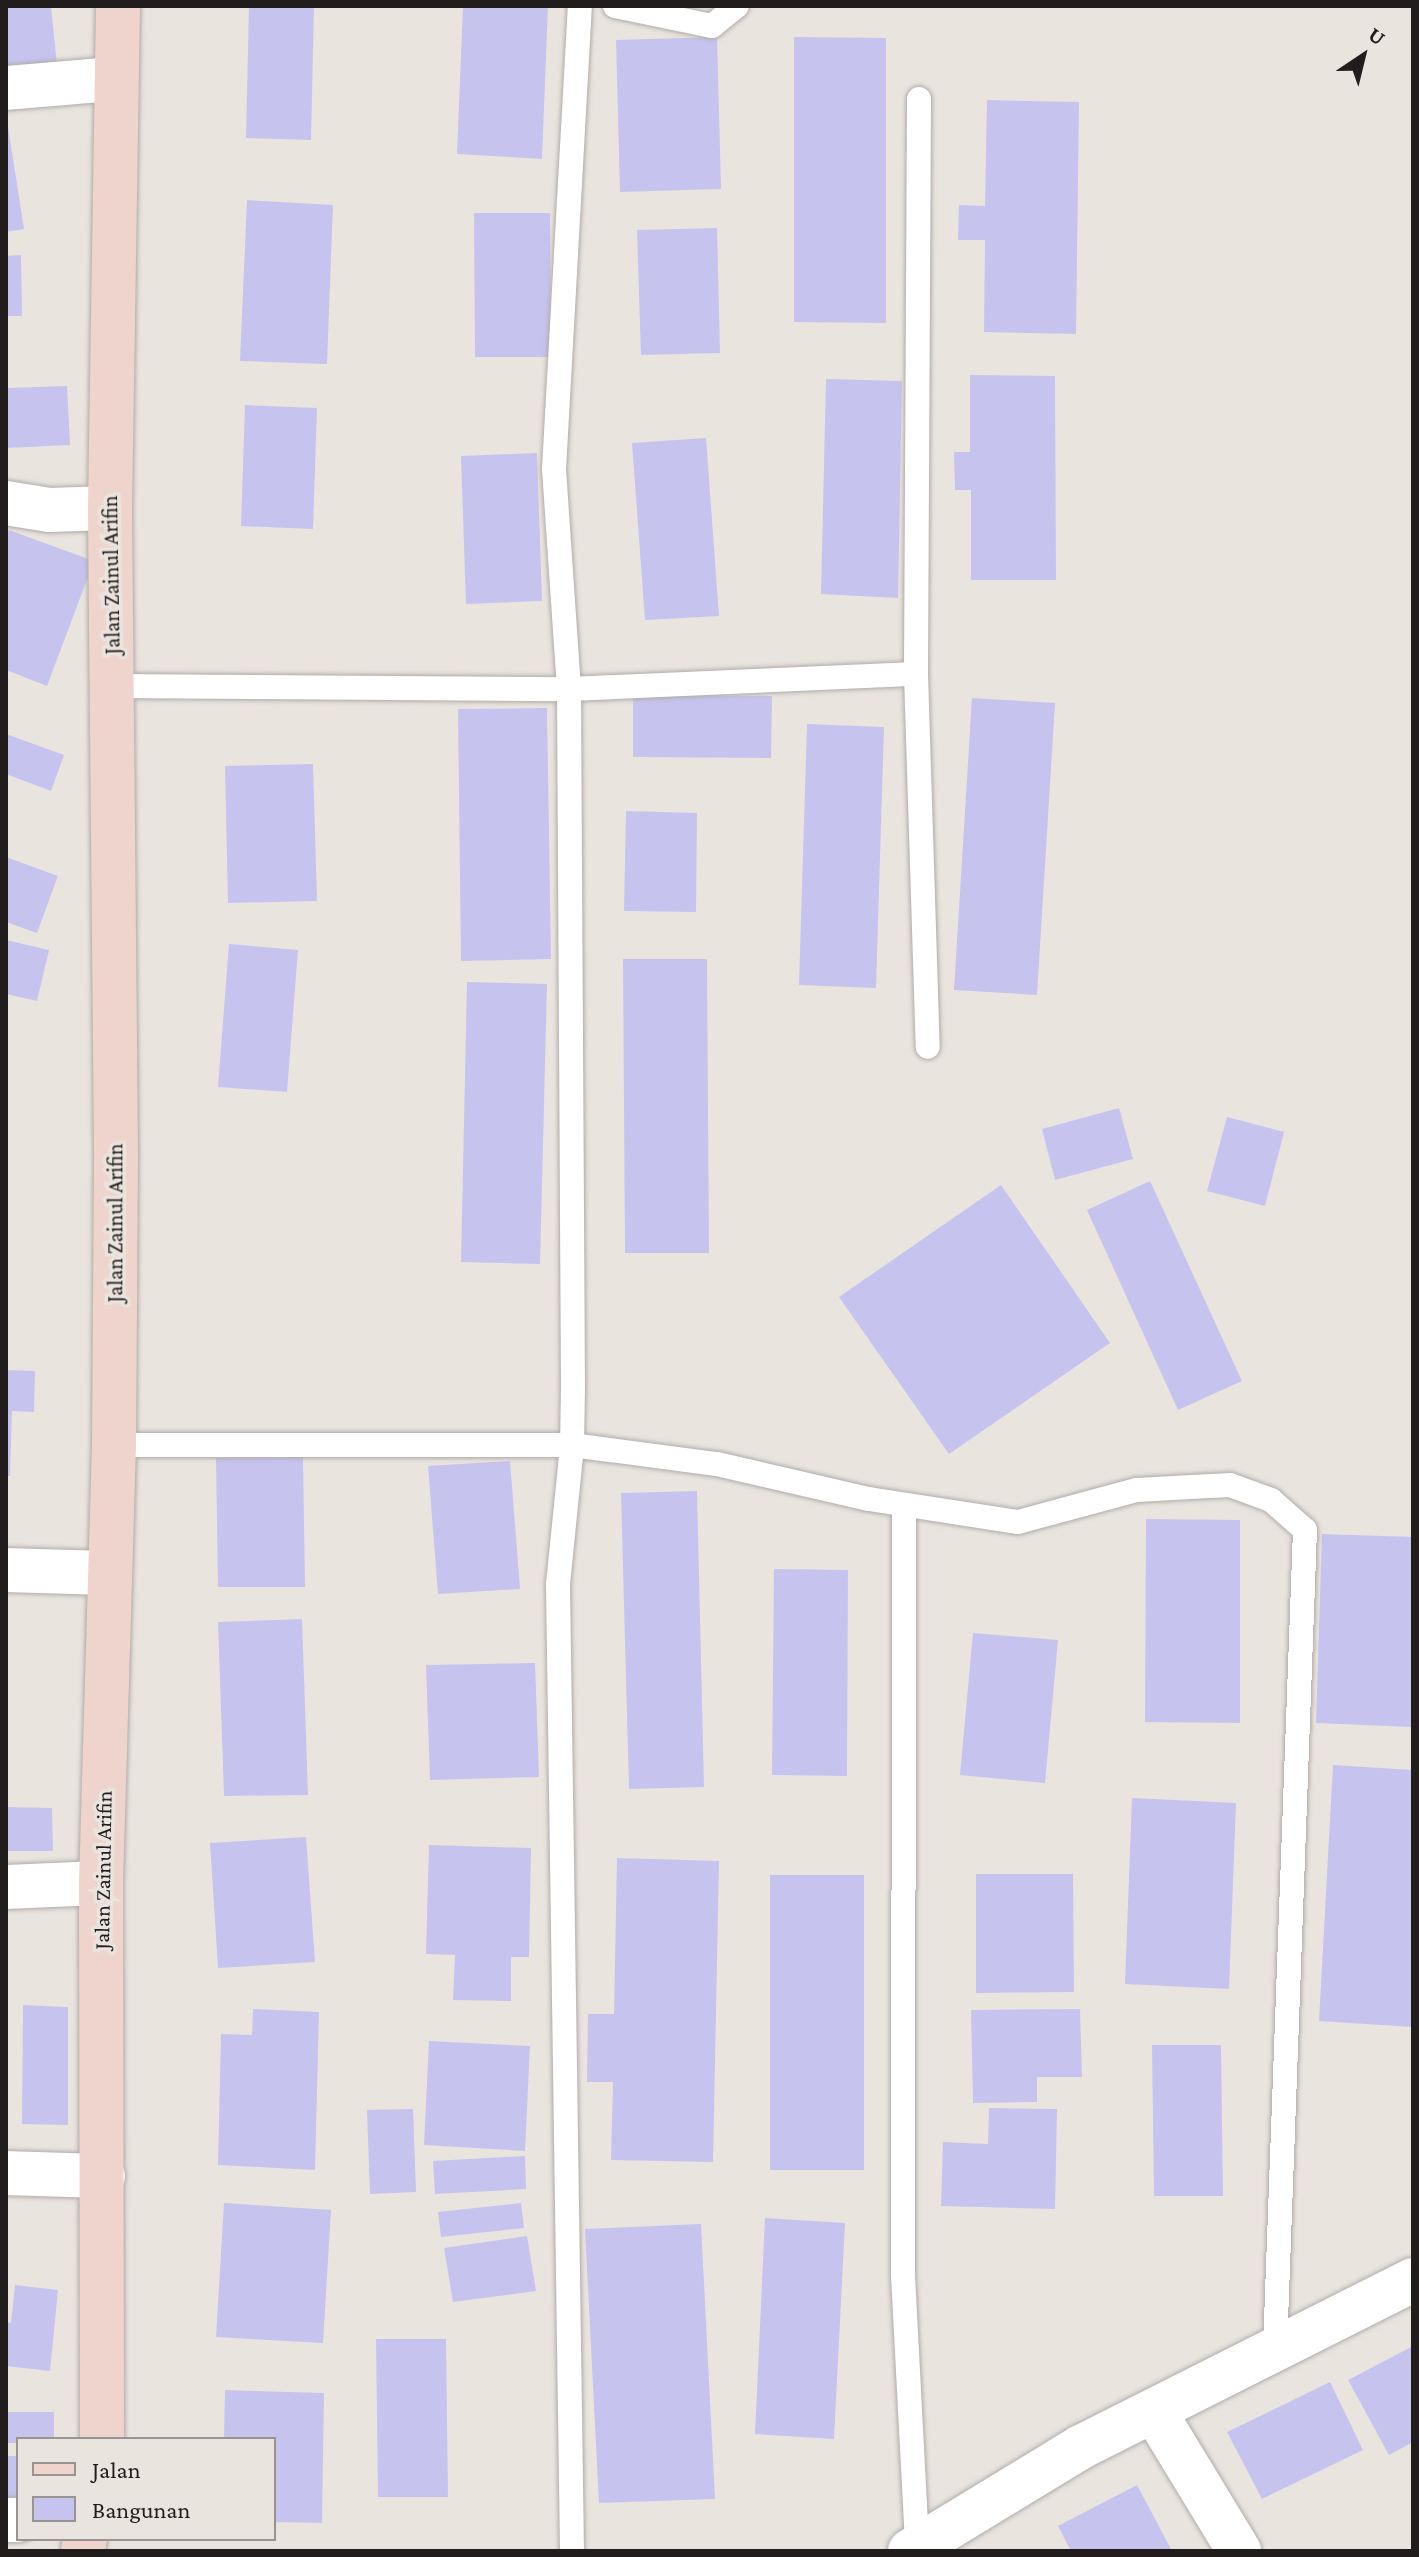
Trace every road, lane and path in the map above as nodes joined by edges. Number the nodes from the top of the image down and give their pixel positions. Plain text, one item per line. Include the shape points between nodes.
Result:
1 (118, 6) edge
2 (580, 6) edge
3 (615, 6) edge
4 (737, 6) edge
5 (114, 79) junction
6 (6, 88) edge
7 (919, 99) dead end
8 (6, 503) edge
9 (110, 508) junction
10 (916, 674) junction
11 (113, 686) junction
12 (569, 689) junction
13 (928, 1047) dead end
14 (114, 1445) junction
15 (572, 1445) junction
16 (904, 1505) junction
17 (6, 1570) edge
18 (110, 1573) junction
19 (101, 1883) junction
20 (6, 1887) edge
21 (6, 2173) edge
22 (103, 2176) junction
23 (1413, 2280) edge
24 (1275, 2348) junction
25 (1154, 2411) junction
26 (102, 2437) edge
27 (913, 2549) edge
28 (572, 2551) edge
29 (1239, 2551) edge

1 - 5 street, Jalan Zainul Arifin
2 - 12 lane via 554,469
3 - 4 lane via 712,26
5 - 6 street
5 - 9 street, Jalan Zainul Arifin
7 - 10 lane
8 - 9 street via 49,510
9 - 11 street, Jalan Zainul Arifin
10 - 12 lane
10 - 13 lane
11 - 12 lane
11 - 14 street, Jalan Zainul Arifin
12 - 15 lane
14 - 15 lane
14 - 18 street, Jalan Zainul Arifin
15 - 16 lane via 717,1464
15 - 28 lane via 558,1584
16 - 24 lane via 1018,1522 1137,1490 1230,1485 1271,1500 1305,1530
16 - 27 lane via 903,2276
17 - 18 street
18 - 19 street, Jalan Zainul Arifin
19 - 20 street
19 - 22 street, Jalan Zainul Arifin
21 - 22 street
22 - 26 street, Jalan Zainul Arifin
23 - 24 street
24 - 25 street
25 - 27 street via 1081,2447
25 - 29 street

